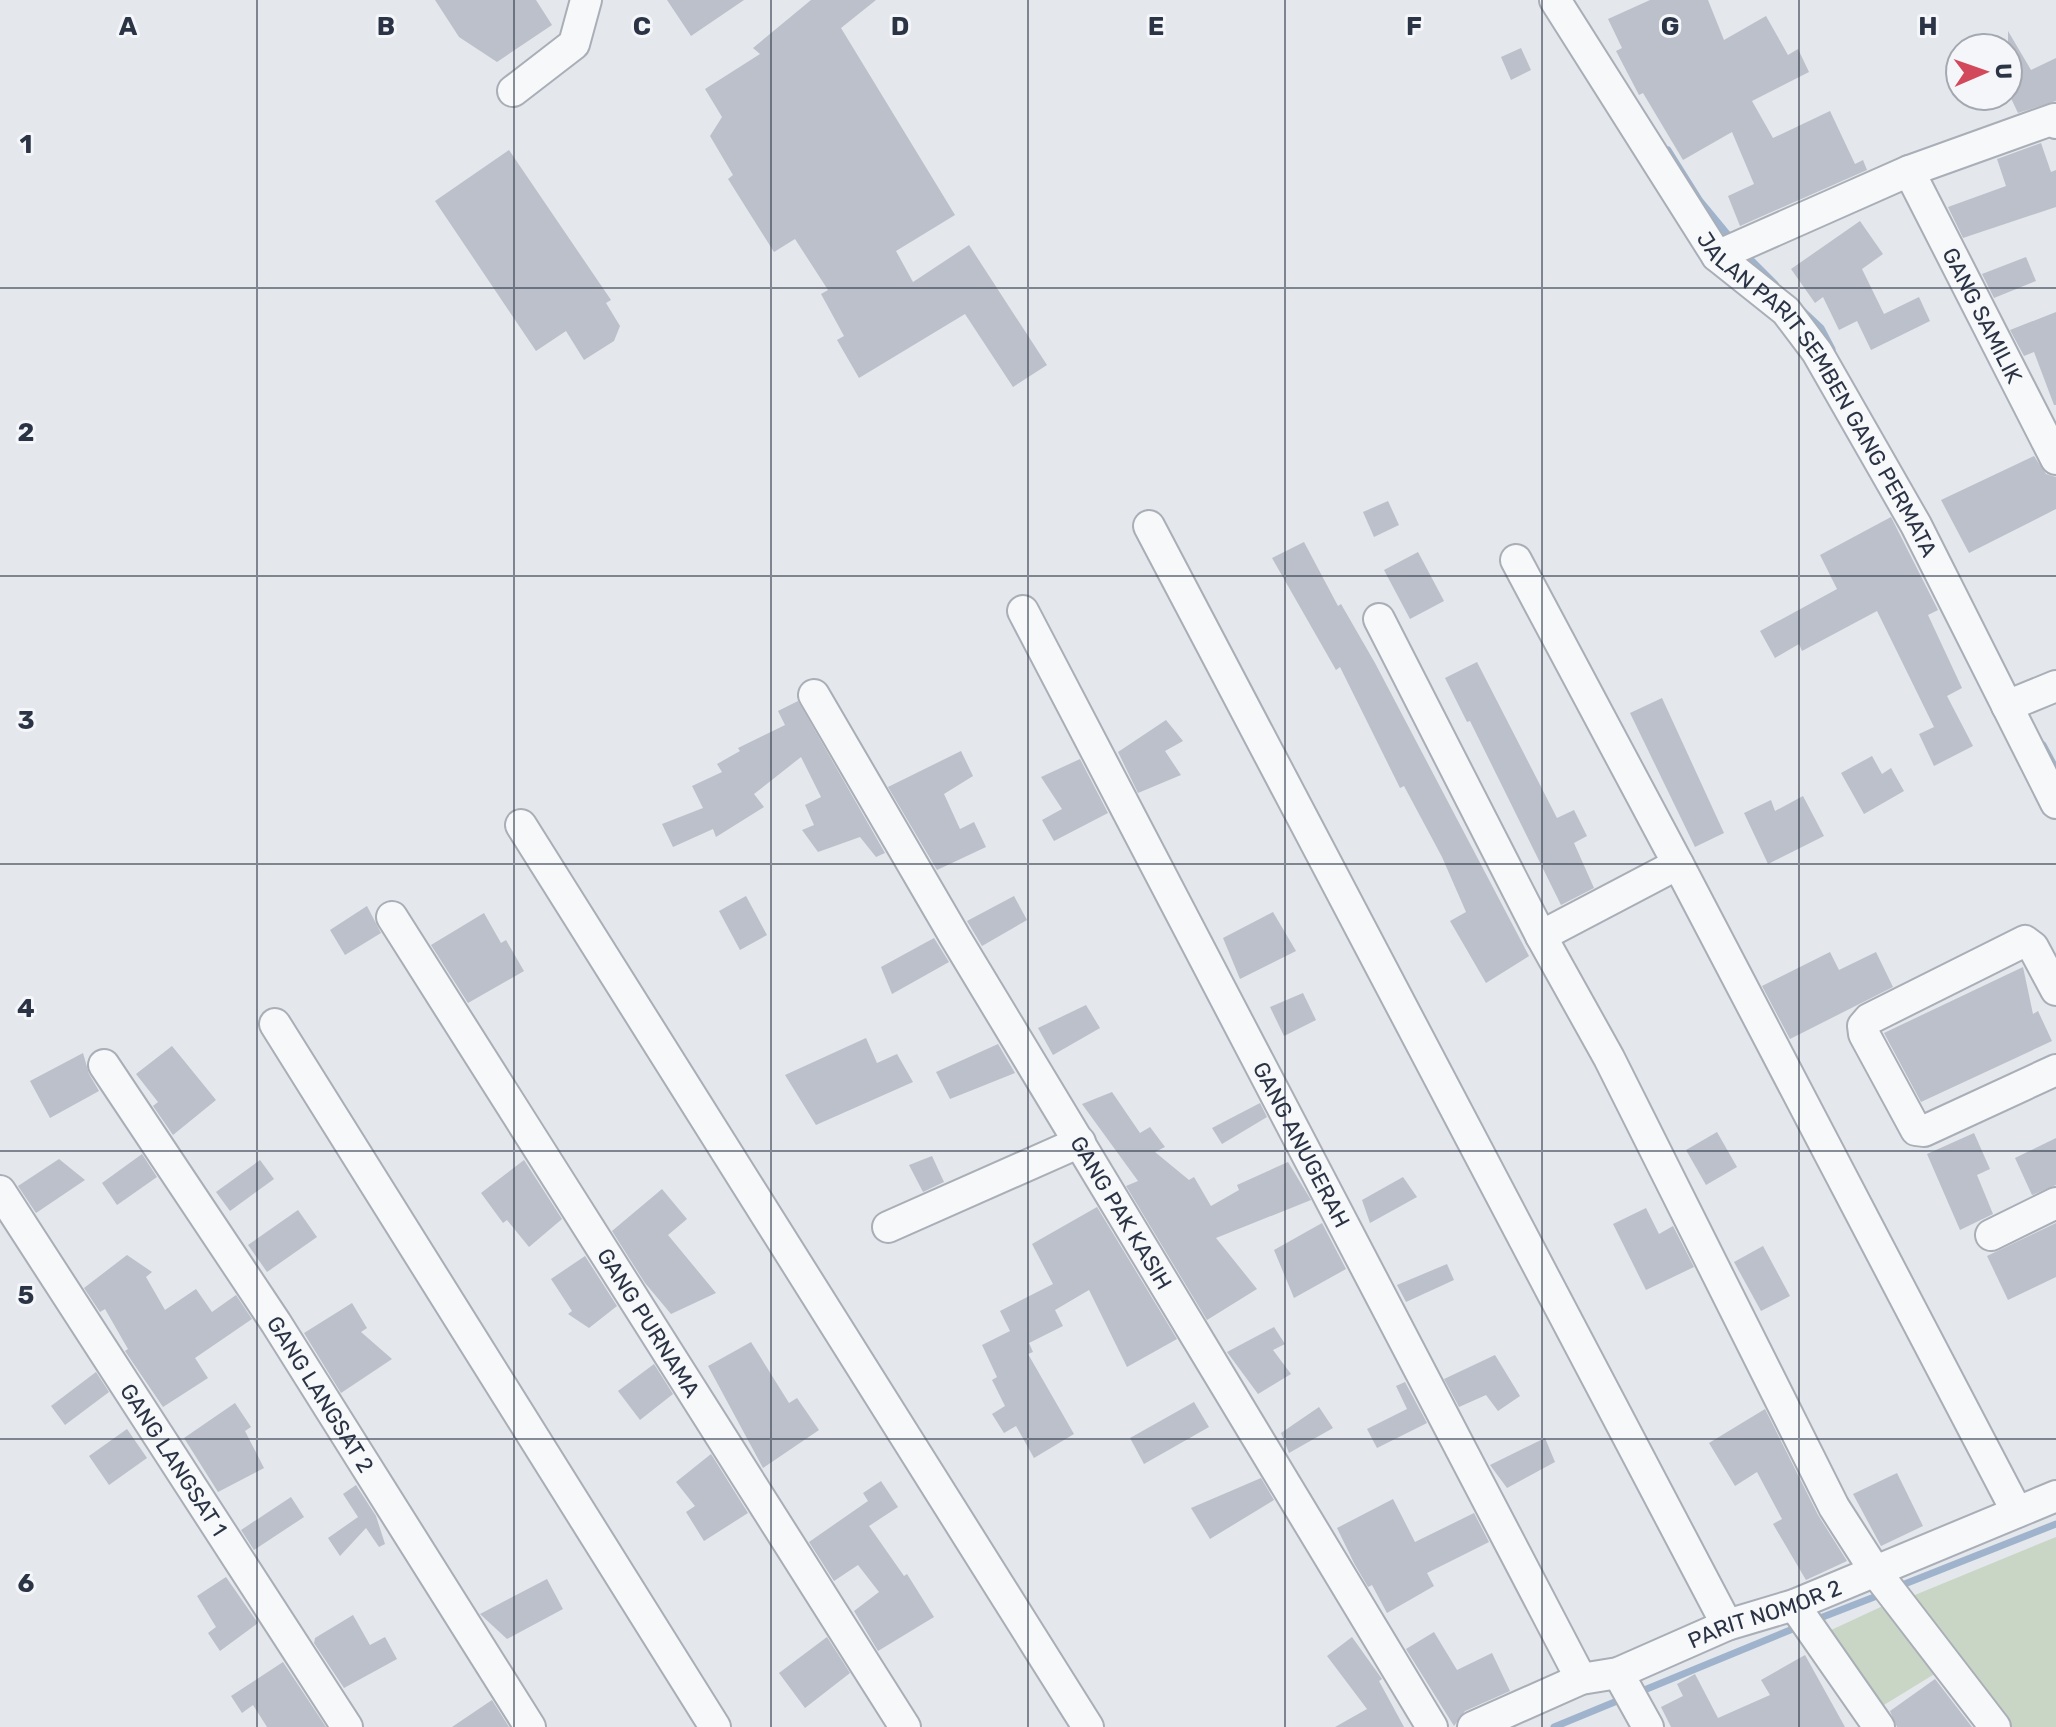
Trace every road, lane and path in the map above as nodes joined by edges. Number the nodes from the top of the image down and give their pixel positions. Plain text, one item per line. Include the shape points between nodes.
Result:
1 (586, 0) edge
2 (1555, 0) edge
3 (513, 91) dead end
4 (2055, 121) edge
5 (1909, 171) junction
6 (1717, 256) junction
7 (2056, 459) edge
8 (1149, 526) dead end
9 (1516, 560) dead end
10 (1023, 611) dead end
11 (1379, 619) dead end
12 (2056, 686) edge
13 (814, 695) dead end
14 (2007, 706) junction
15 (2056, 803) edge
16 (521, 825) dead end
17 (1678, 864) junction
18 (392, 917) dead end
19 (1541, 936) junction
20 (2056, 990) edge
21 (275, 1024) dead end
22 (104, 1065) dead end
23 (2056, 1070) edge
24 (1080, 1142) junction
25 (0, 1191) edge
26 (2056, 1203) edge
27 (888, 1227) dead end
28 (1991, 1235) dead end
29 (2056, 1496) edge
30 (2017, 1512) junction
31 (1875, 1571) junction
32 (1794, 1605) junction
33 (1727, 1625) junction
34 (1618, 1673) junction
35 (1581, 1679) junction
36 (347, 1727) edge
37 (530, 1727) edge
38 (715, 1727) edge
39 (905, 1727) edge
40 (1088, 1727) edge
41 (1432, 1727) edge
42 (1473, 1727) edge
43 (1648, 1727) edge
44 (1879, 1727) edge
45 (1995, 1727) edge

1 - 3 street via 574,44
2 - 6 street, JALAN PARIT SEMBEN GANG PERMATA
4 - 5 street
5 - 6 street
5 - 7 street, GANG SAMILIK
6 - 14 street, JALAN PARIT SEMBEN GANG PERMATA via 1803,330 1916,525
8 - 33 street
9 - 17 street
10 - 35 street, GANG ANUGERAH
11 - 19 street
12 - 14 street
13 - 24 street, GANG PAK KASIH
14 - 15 street, JALAN PARIT SEMBEN GANG PERMATA
16 - 40 street
17 - 19 street
17 - 30 street
18 - 39 street, GANG PURNAMA
19 - 31 street via 1609,1058 1834,1507
20 - 23 street via 2025,941 1863,1026 1916,1130 1924,1131
21 - 38 street
22 - 37 street, GANG LANGSAT 2 via 276,1323
24 - 27 street
24 - 41 street, GANG PAK KASIH
25 - 36 street, GANG LANGSAT 1
26 - 28 street
29 - 30 street, PARIT NOMOR 2
30 - 31 street, PARIT NOMOR 2
31 - 32 street, PARIT NOMOR 2
31 - 45 street
32 - 33 street, PARIT NOMOR 2
32 - 44 street
33 - 34 street, PARIT NOMOR 2
34 - 35 street, PARIT NOMOR 2
34 - 43 street
35 - 42 street, PARIT NOMOR 2

